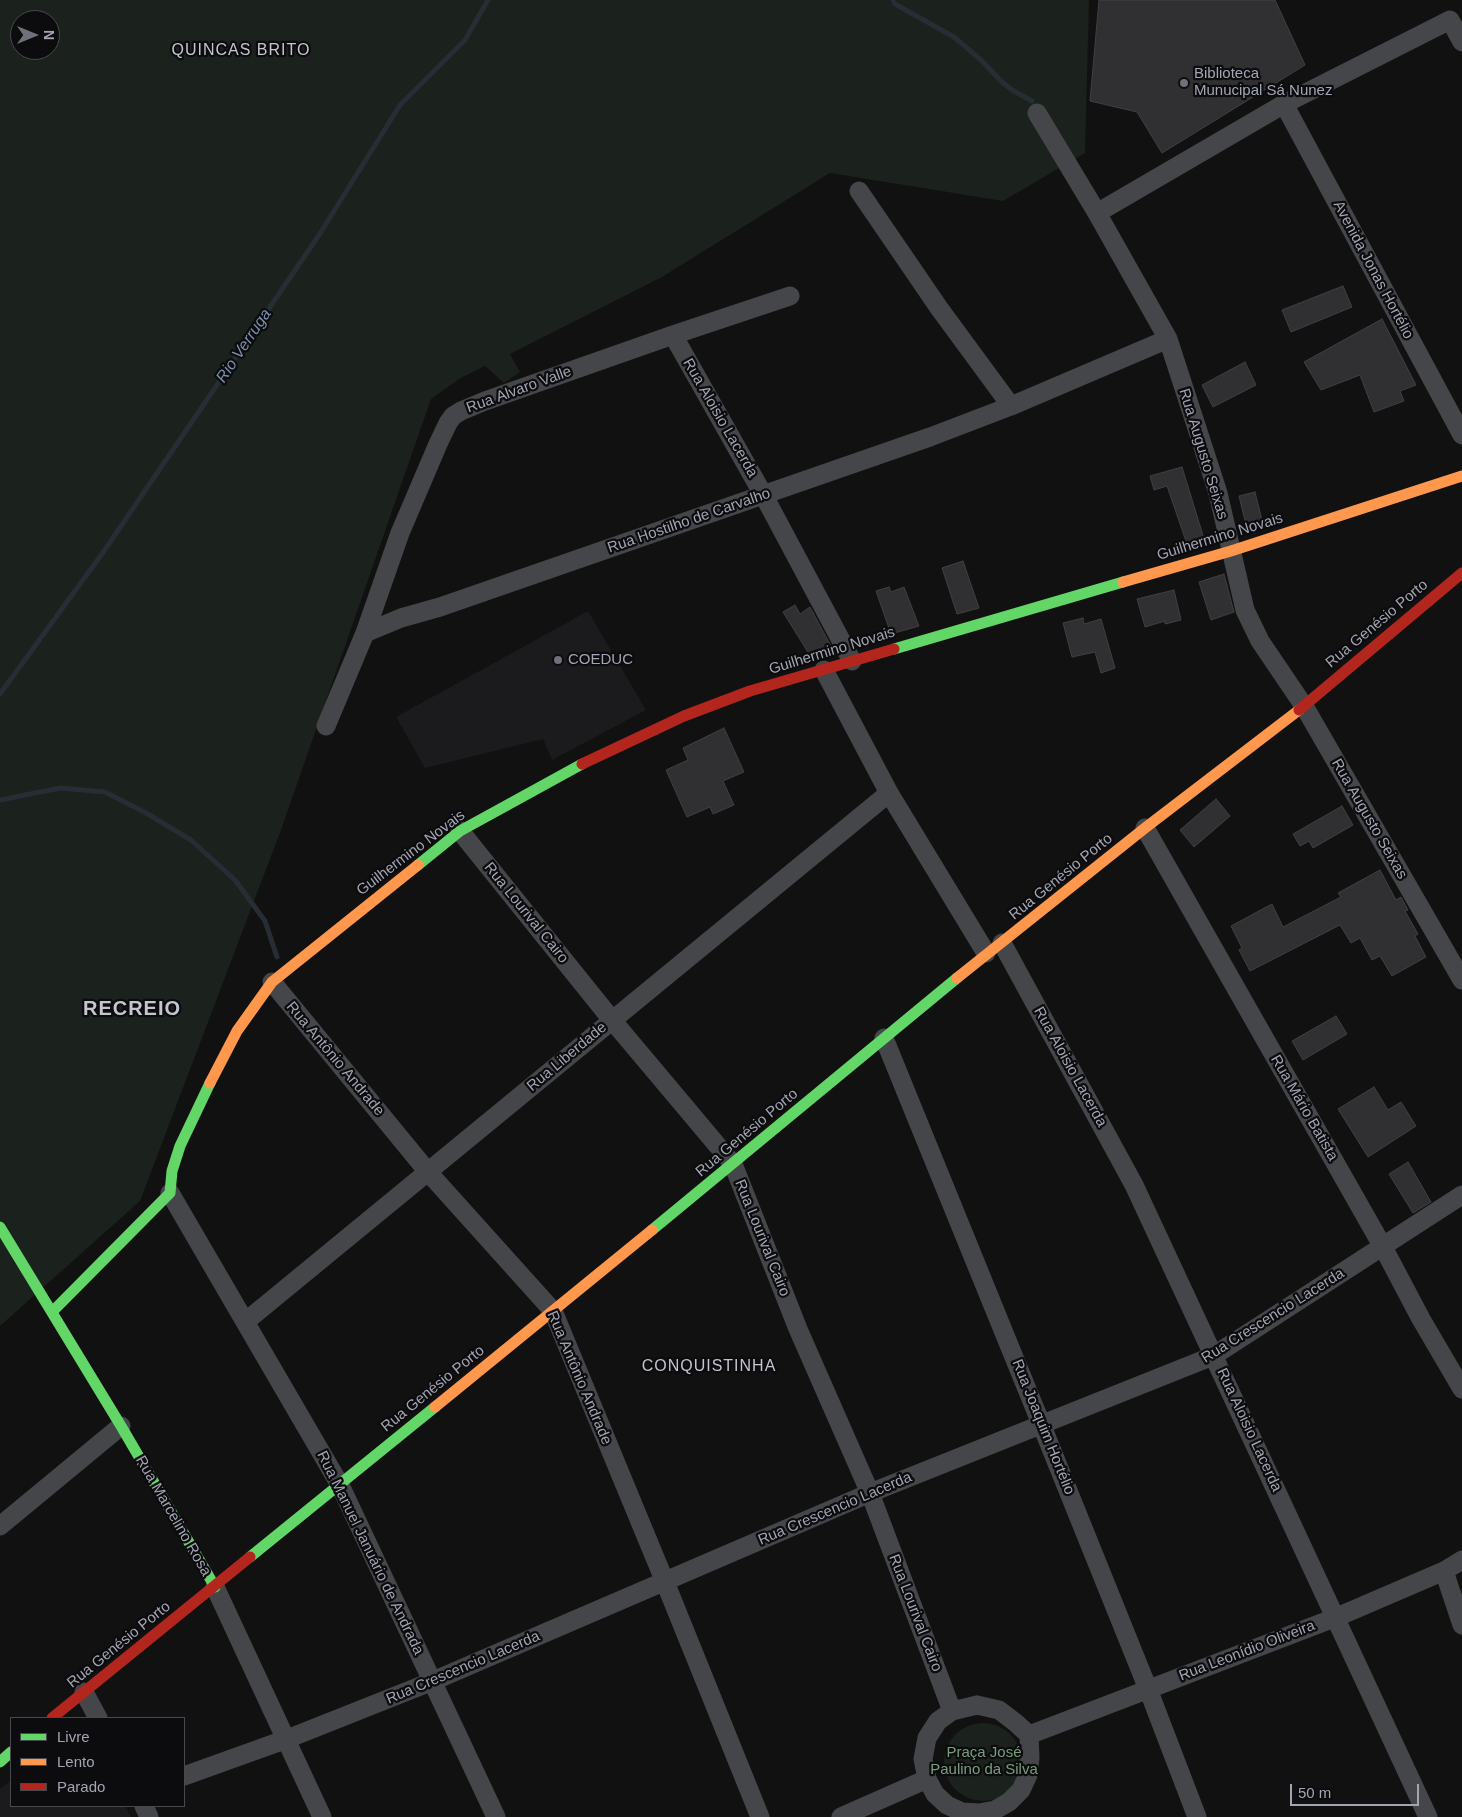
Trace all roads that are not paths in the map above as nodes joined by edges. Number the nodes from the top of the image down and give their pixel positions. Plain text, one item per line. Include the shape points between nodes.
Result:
1 (1462, 42) edge
2 (1284, 104) junction
3 (1037, 113) dead end
4 (859, 191) dead end
5 (1098, 213) junction
6 (790, 296) dead end
7 (673, 335) junction
8 (1168, 339) junction
9 (1011, 406) junction
10 (1462, 435) edge
11 (1462, 476) edge
12 (764, 496) junction
13 (1231, 551) junction
14 (1462, 572) edge
15 (366, 633) junction
16 (852, 661) junction
17 (824, 670) junction
18 (1304, 706) junction
19 (326, 726) dead end
20 (889, 793) junction
21 (1145, 828) junction
22 (460, 831) junction
23 (1002, 943) junction
24 (986, 953) junction
25 (1462, 980) edge
26 (272, 982) junction
27 (612, 1020) junction
28 (884, 1038) junction
29 (733, 1164) junction
30 (428, 1172) junction
31 (170, 1193) junction
32 (1462, 1195) edge
33 (0, 1227) edge
34 (1383, 1247) junction
35 (553, 1311) junction
36 (52, 1312) junction
37 (245, 1322) junction
38 (1214, 1356) junction
39 (1461, 1387) edge
40 (121, 1426) junction
41 (1042, 1426) junction
42 (340, 1485) junction
43 (870, 1493) junction
44 (0, 1526) edge
45 (1462, 1560) edge
46 (1444, 1570) junction
47 (665, 1582) junction
48 (215, 1587) junction
49 (1337, 1617) junction
50 (1462, 1624) edge
51 (433, 1681) junction
52 (1148, 1689) junction
53 (84, 1692) junction
54 (952, 1711) junction
55 (53, 1717) edge
56 (97, 1717) edge
57 (1029, 1735) junction
58 (287, 1739) junction
59 (10, 1753) edge
60 (0, 1762) edge
61 (185, 1776) edge
62 (926, 1779) junction
63 (996, 1814) edge
64 (322, 1817) edge
65 (496, 1817) edge
66 (760, 1817) edge
67 (841, 1817) edge
68 (1197, 1817) edge
69 (1428, 1817) edge

1 - 2 street via 1450,20
2 - 5 street
2 - 10 street, Avenida Jonas Hortélio
3 - 5 street, Rua Augusto Seixas
4 - 9 street
5 - 8 street, Rua Augusto Seixas
6 - 7 street, Rua Alvaro Valle
7 - 12 street, Rua Aloisio Lacerda
7 - 15 street, Rua Alvaro Valle via 454,416 441,437 400,533
8 - 9 street, Rua Hostilho de Carvalho
8 - 13 street, Rua Augusto Seixas via 1218,494
9 - 12 street, Rua Hostilho de Carvalho
11 - 13 street, Guilhermino Novais
12 - 15 street, Rua Hostilho de Carvalho via 401,618
12 - 16 street, Rua Aloisio Lacerda
13 - 16 street, Guilhermino Novais
13 - 18 street, Rua Augusto Seixas via 1245,610 1260,641
14 - 18 street, Rua Genésio Porto
15 - 19 street, Rua Alvaro Valle
16 - 17 street, Guilhermino Novais
17 - 20 street
17 - 22 street, Guilhermino Novais via 750,691 684,716 565,772
18 - 21 street, Rua Genésio Porto
18 - 25 street, Rua Augusto Seixas
20 - 24 street
20 - 27 street, Rua Liberdade
21 - 23 street, Rua Genésio Porto
21 - 34 street, Rua Mário Batista
22 - 26 street, Guilhermino Novais
22 - 27 street, Rua Lourival Cairo
23 - 24 street, Rua Genésio Porto
23 - 38 street, Rua Aloisio Lacerda via 1134,1185
24 - 28 street, Rua Genésio Porto
26 - 30 street, Rua Antônio Andrade
26 - 31 street, Guilhermino Novais via 237,1031 191,1121 172,1171
27 - 29 street, Rua Lourival Cairo
27 - 30 street, Rua Liberdade
28 - 29 street, Rua Genésio Porto
28 - 41 street, Rua Joaquim Hortélio
29 - 35 street, Rua Genésio Porto
29 - 43 street, Rua Lourival Cairo via 798,1329
30 - 35 street, Rua Antônio Andrade
30 - 37 street, Rua Liberdade
31 - 36 street
31 - 37 street, Rua Manuel Januário de Andrada
32 - 34 street, Rua Crescencio Lacerda
33 - 36 street, Rua Marcelino Rosa
34 - 38 street, Rua Crescencio Lacerda
34 - 39 street, Rua Mário Batista
35 - 42 street, Rua Genésio Porto
35 - 47 street, Rua Antônio Andrade
36 - 40 street, Rua Marcelino Rosa
37 - 42 street, Rua Manuel Januário de Andrada
38 - 41 street, Rua Crescencio Lacerda
38 - 49 street, Rua Aloisio Lacerda
40 - 44 street
40 - 48 street, Rua Marcelino Rosa
41 - 43 street, Rua Crescencio Lacerda
41 - 52 street, Rua Joaquim Hortélio
42 - 48 street, Rua Genésio Porto
42 - 51 street, Rua Manuel Januário de Andrada
43 - 47 street, Rua Crescencio Lacerda
43 - 54 street, Rua Lourival Cairo
45 - 46 street, Rua Leonídio Oliveira
46 - 49 street, Rua Leonídio Oliveira
46 - 50 street
47 - 51 street, Rua Crescencio Lacerda
47 - 66 street, Rua Antônio Andrade
48 - 53 street, Rua Genésio Porto
48 - 58 street, Rua Marcelino Rosa
49 - 52 street, Rua Leonídio Oliveira
49 - 69 street, Rua Aloisio Lacerda
51 - 58 street, Rua Crescencio Lacerda
51 - 65 street, Rua Manuel Januário de Andrada
52 - 57 street, Rua Leonídio Oliveira
52 - 68 street, Rua Joaquim Hortélio
53 - 55 street, Rua Genésio Porto
53 - 56 street
54 - 57 street via 977,1705 999,1710
54 - 62 street via 938,1721 927,1738 922,1759
57 - 63 street via 1028,1775 1021,1790
58 - 61 street, Rua Crescencio Lacerda
58 - 64 street, Rua Marcelino Rosa
59 - 60 street
62 - 63 street via 947,1805 962,1812
62 - 67 street

